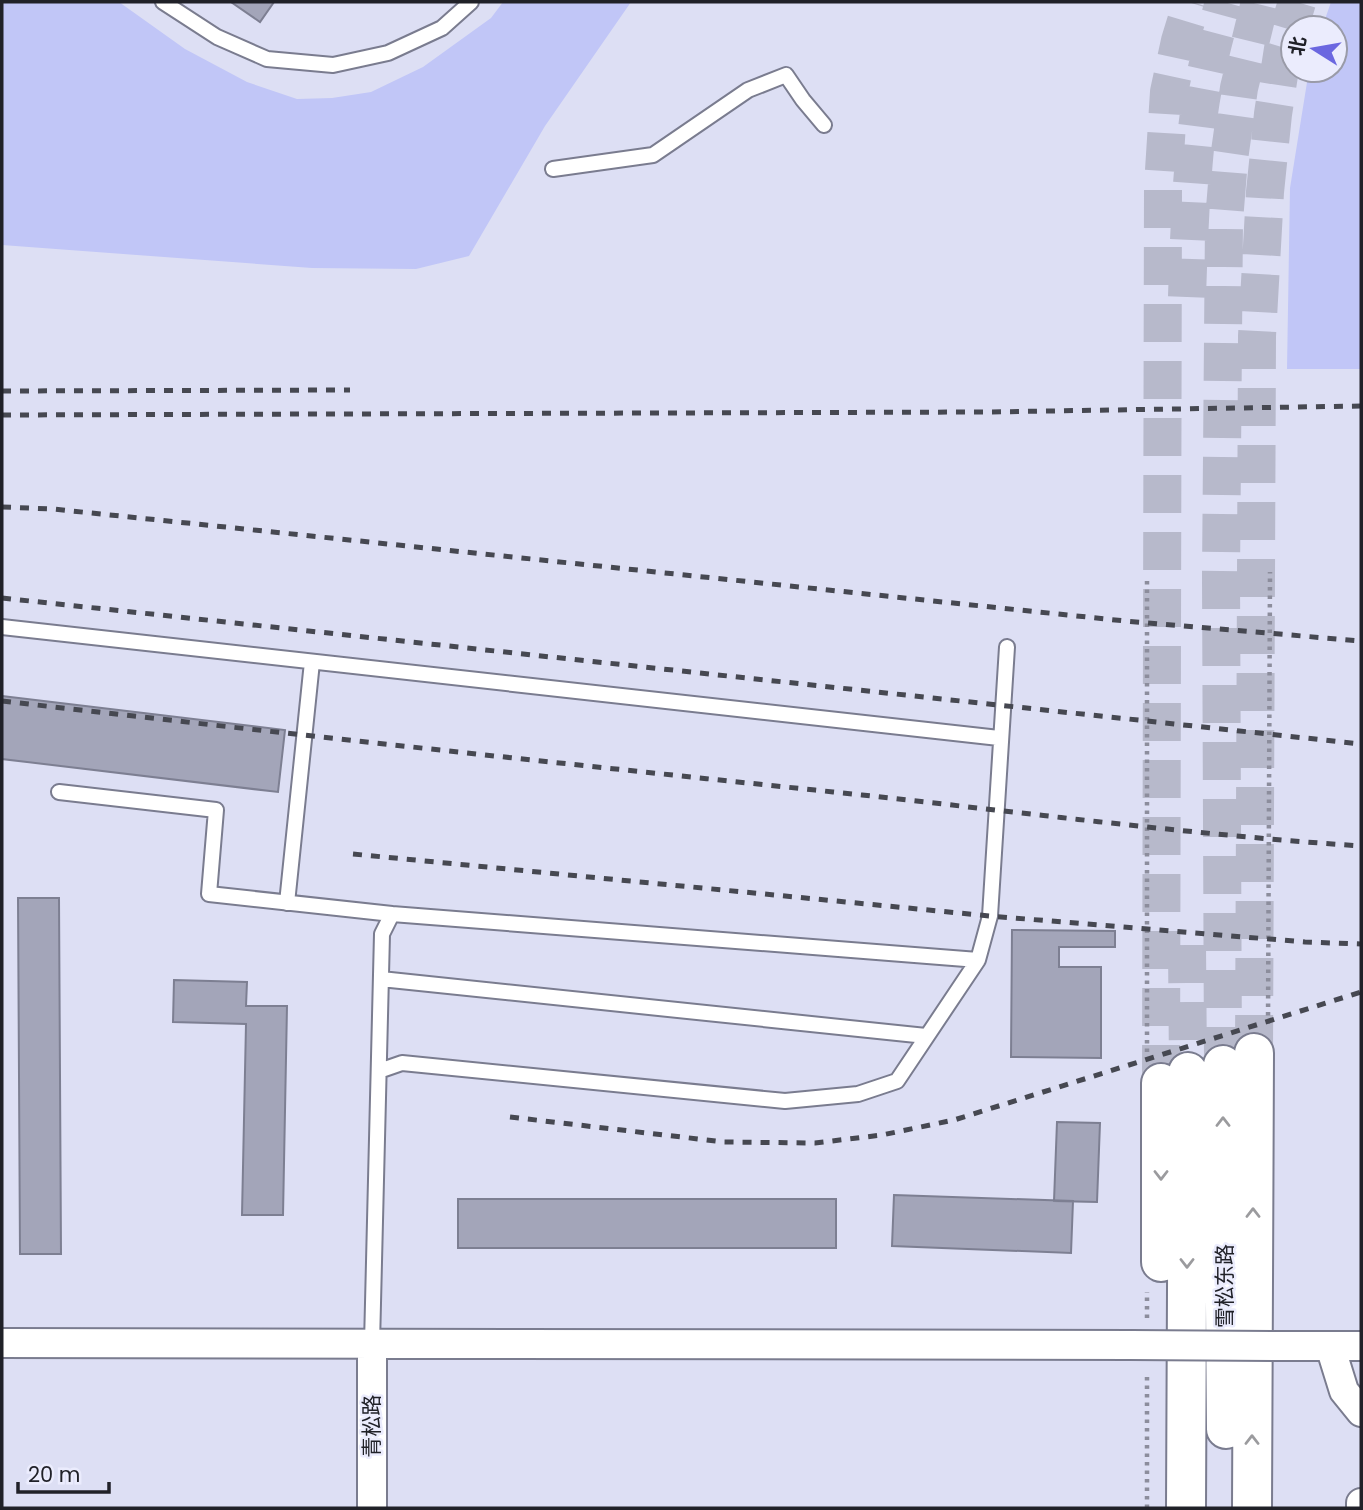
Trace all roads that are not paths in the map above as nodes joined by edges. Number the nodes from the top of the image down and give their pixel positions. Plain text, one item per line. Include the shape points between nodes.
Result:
1 (163, 2) edge
2 (471, 2) edge
3 (824, 125) dead end
4 (553, 169) dead end
5 (2, 627) edge
6 (1007, 647) dead end
7 (312, 662) junction
8 (999, 738) junction
9 (59, 792) dead end
10 (287, 903) junction
11 (392, 914) junction
12 (978, 960) junction
13 (381, 979) junction
14 (926, 1036) junction
15 (1195, 1067) junction
16 (379, 1071) junction
17 (2, 1343) edge
18 (372, 1344) junction
19 (1330, 1346) junction
20 (1361, 1346) edge
21 (1361, 1412) edge
22 (372, 1508) edge
23 (1160, 1508) edge
24 (1186, 1508) edge
25 (1226, 1508) edge
26 (1252, 1508) edge

1 - 2 lane via 217,37 267,59 333,65 388,53 442,28
3 - 4 lane via 786,75 748,90 653,155
5 - 7 lane
6 - 8 lane
7 - 8 lane
7 - 10 lane
8 - 12 lane via 990,916
9 - 10 lane via 216,810 209,894
10 - 11 lane
11 - 12 lane
11 - 13 lane via 382,934
12 - 14 lane
13 - 14 lane
13 - 16 lane
14 - 16 lane via 897,1082 858,1094 785,1101 402,1063
15 -> 23 main road
15 -> 24 main road, 雪松东路
25 -> 15 main road, 雪松东路
26 -> 15 main road
16 - 18 lane
17 - 18 street
18 - 19 street, bridge via 1139,1336
18 - 22 street, 青松路
19 - 20 street
19 - 21 street via 1344,1391

